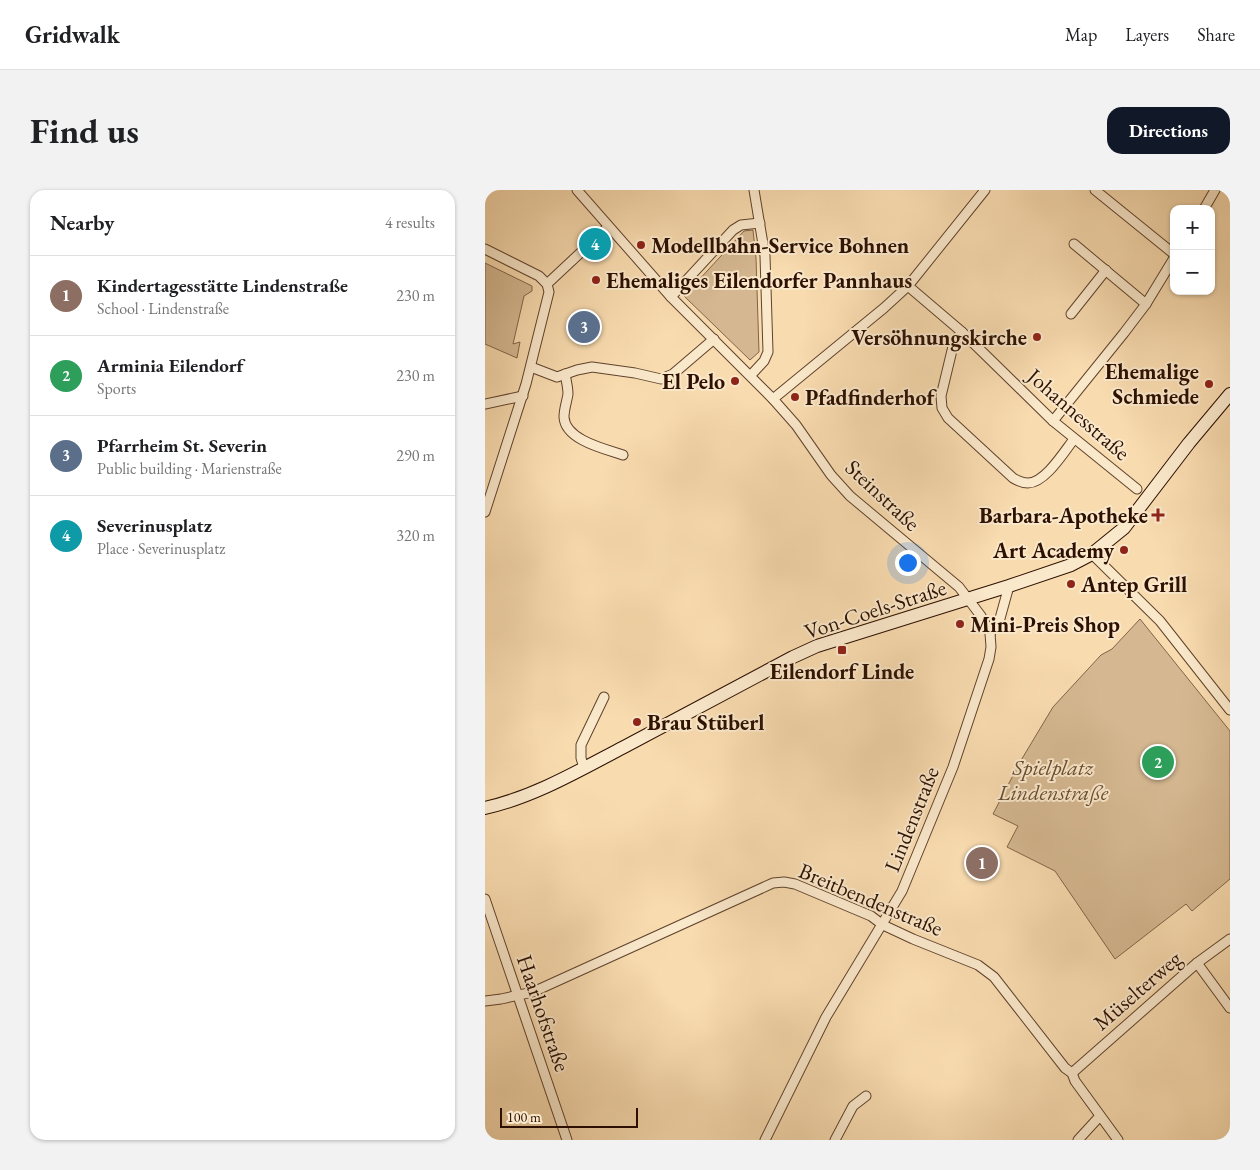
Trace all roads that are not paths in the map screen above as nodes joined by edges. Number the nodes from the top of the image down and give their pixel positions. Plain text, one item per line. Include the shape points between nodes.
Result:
1 (577, 190) edge
2 (754, 190) edge
3 (985, 190) edge
4 (1095, 190) edge
5 (1215, 190) edge
6 (1206, 205) edge
7 (760, 223) junction
8 (609, 227) junction
9 (1074, 244) dead end
10 (485, 249) edge
11 (1170, 251) edge
12 (1170, 265) edge
13 (1106, 270) junction
14 (547, 284) junction
15 (908, 286) junction
16 (671, 297) junction
17 (1146, 304) junction
18 (1071, 314) dead end
19 (962, 332) junction
20 (714, 339) junction
21 (531, 367) junction
22 (565, 374) junction
23 (751, 375) junction
24 (1230, 394) edge
25 (523, 396) junction
26 (773, 399) junction
27 (485, 404) edge
28 (1053, 421) junction
29 (1074, 439) junction
30 (623, 454) dead end
31 (1137, 489) dead end
32 (485, 512) edge
33 (1092, 554) junction
34 (1009, 586) junction
35 (969, 599) junction
36 (990, 633) junction
37 (604, 697) dead end
38 (1230, 710) edge
39 (584, 768) junction
40 (485, 808) edge
41 (485, 899) edge
42 (883, 925) junction
43 (1230, 939) edge
44 (1197, 963) junction
45 (518, 996) junction
46 (485, 1001) edge
47 (1230, 1008) edge
48 (1071, 1073) junction
49 (867, 1096) dead end
50 (1100, 1116) junction
51 (567, 1140) edge
52 (765, 1140) edge
53 (835, 1140) edge
54 (1078, 1140) edge
55 (1118, 1140) edge

1 - 8 street, Steinstraße
2 - 7 street
3 - 15 street
4 - 11 street
5 - 6 street
7 - 16 street via 741,225 733,230
7 - 23 street via 765,256 767,352 764,362
8 - 14 street
8 - 16 street, Steinstraße
9 - 13 street
10 - 14 street via 539,276
12 - 17 street
13 - 17 street
13 - 18 street
14 - 21 street via 548,300
15 - 19 street, Johannesstraße
15 - 26 street
16 - 20 street, Steinstraße
17 - 28 street
19 - 28 street, Johannesstraße
19 - 29 street via 954,342 941,396 948,418 1021,482 1038,480 1047,473
20 - 22 street via 667,378 593,367
20 - 23 street, Steinstraße
21 - 22 street via 551,376
21 - 25 street
22 - 30 street via 568,392 564,418 569,429 581,440
23 - 26 street, Steinstraße
24 - 33 main road, Von-Coels-Straße via 1124,528
25 - 27 street
25 - 32 street
26 - 35 street, Steinstraße via 850,496 959,587
28 - 29 street, Johannesstraße
29 - 31 street, Johannesstraße
33 - 34 main road, Von-Coels-Straße via 1071,565
33 - 38 street via 1160,621
34 - 35 main road, Von-Coels-Straße
34 - 36 street, Lindenstraße via 999,622
35 - 36 street
35 - 39 main road, Von-Coels-Straße via 817,646
36 - 42 street, Lindenstraße via 989,659 953,767 903,891
37 - 39 street via 581,745
39 - 40 main road, Von-Coels-Straße
41 - 45 street, Haarhofstraße
42 - 45 street, Breitbendenstraße via 871,916 795,884 773,883
42 - 48 street, Breitbendenstraße via 978,965 995,978
42 - 52 street, Lindenstraße via 826,1017
43 - 44 street, Müselterweg
44 - 47 street
44 - 48 street, Müselterweg
45 - 46 street, Breitbendenstraße
45 - 51 street, Haarhofstraße
48 - 50 street, Breitbendenstraße
49 - 53 street via 853,1106
50 - 54 street
50 - 55 street, Breitbendenstraße

